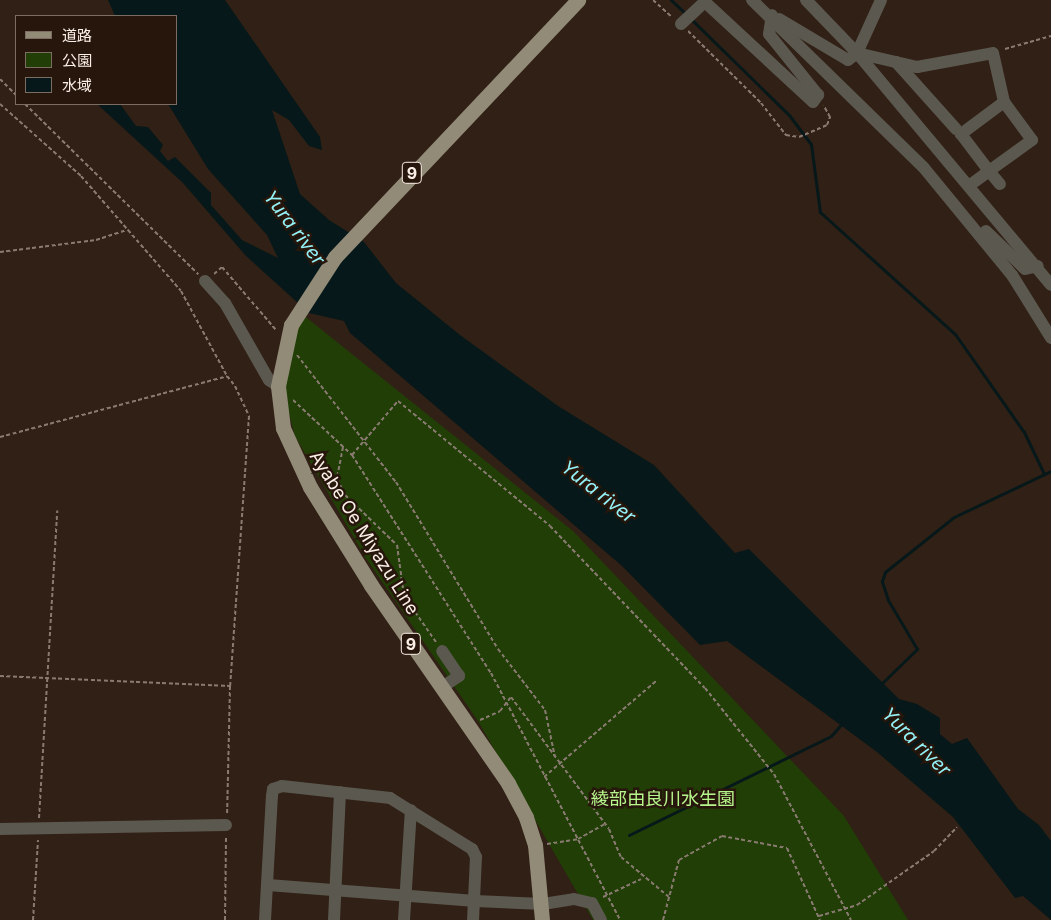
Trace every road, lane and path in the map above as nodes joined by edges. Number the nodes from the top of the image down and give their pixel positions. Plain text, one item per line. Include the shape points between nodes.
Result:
1 (578, 0) edge
2 (653, 0) edge
3 (752, 0) edge
4 (763, 0) edge
5 (806, 0) edge
6 (881, 0) edge
7 (771, 16) junction
8 (681, 24) junction
9 (1051, 36) edge
10 (857, 53) junction
11 (993, 53) junction
12 (896, 62) junction
13 (0, 79) edge
14 (15, 94) edge
15 (922, 95) junction
16 (817, 99) junction
17 (1004, 102) junction
18 (0, 104) edge
19 (26, 105) edge
20 (907, 111) junction
21 (956, 129) dead end
22 (989, 171) junction
23 (1000, 184) dead end
24 (970, 185) junction
25 (972, 225) junction
26 (127, 230) junction
27 (0, 252) edge
28 (1038, 266) junction
29 (205, 281) junction
30 (1051, 285) edge
31 (281, 335) dead end
32 (1051, 338) edge
33 (293, 350) dead end
34 (227, 376) junction
35 (278, 386) junction
36 (0, 438) edge
37 (343, 446) junction
38 (352, 455) junction
39 (57, 511) dead end
40 (442, 651) joint
41 (0, 676) edge
42 (48, 676) junction
43 (656, 681) dead end
44 (230, 686) junction
45 (441, 688) junction
46 (506, 703) junction
47 (462, 721) junction
48 (555, 757) junction
49 (560, 764) junction
50 (544, 777) junction
51 (340, 792) junction
52 (411, 810) junction
53 (604, 824) junction
54 (226, 825) junction
55 (957, 827) dead end
56 (39, 828) junction
57 (0, 829) edge
58 (578, 839) junction
59 (535, 845) junction
60 (642, 878) junction
61 (268, 885) junction
62 (336, 889) junction
63 (406, 893) junction
64 (607, 894) junction
65 (669, 897) junction
66 (475, 901) junction
67 (592, 903) junction
68 (543, 904) junction
69 (818, 916) junction
70 (33, 920) edge
71 (226, 920) edge
72 (266, 920) edge
73 (334, 920) edge
74 (404, 920) edge
75 (473, 920) edge
76 (542, 920) edge
77 (601, 920) edge
78 (620, 920) edge
79 (663, 920) edge
80 (820, 920) edge
81 (851, 920) edge

1 - 35 main road, Ayabe Oe Miyazu Line / 9 via 335,257 291,325
2 - 8 path
3 - 7 street
4 - 7 street
5 - 10 street
6 - 10 street
7 - 10 street via 848,60
7 - 16 street via 769,34
7 - 25 street via 924,168
8 - 16 street via 705,2 806,100
8 - 16 path via 761,103 786,135 799,137 826,125 830,117
9 - 11 path
10 - 12 street
10 - 20 street
11 - 12 street via 917,68
11 - 17 street
12 - 15 street
13 - 14 path
15 - 20 street
15 - 21 street
17 - 22 street via 961,134
17 - 22 street via 1032,140
18 - 26 path via 81,176
19 - 29 path
20 - 24 street
22 - 23 street
22 - 24 street
24 - 28 street
25 - 28 street via 976,222 1025,269
25 - 32 street via 1012,275
26 - 27 path via 96,240
26 - 34 path via 181,291
28 - 30 street
29 - 31 path via 222,267
29 - 35 street via 225,303 269,380
33 - 48 path via 396,482 498,649 545,710
34 - 36 path
34 - 44 path via 249,416
35 - 37 path
35 - 45 main road, Ayabe Oe Miyazu Line / 9 via 283,428 299,466
37 - 38 path
37 - 40 path via 337,480 345,495 397,545 404,596
38 - 46 path
38 - 81 path via 398,401 550,526 705,688 774,774
39 - 42 path
40 - 45 street via 459,676
41 - 42 path
42 - 44 path
42 - 56 path
43 - 49 path
44 - 54 path
45 - 47 main road, Ayabe Oe Miyazu Line / 9
46 - 47 path via 478,721
46 - 48 path via 511,697
46 - 50 path
47 - 59 main road, Ayabe Oe Miyazu Line / 9 via 508,783
48 - 49 path
49 - 50 path
49 - 53 path
50 - 58 path
51 - 52 street via 390,798
51 - 61 street via 282,786 273,789
51 - 62 street
52 - 63 street
52 - 66 street via 472,849
53 - 58 path
53 - 60 path via 621,857
54 - 56 street
54 - 71 path
55 - 69 path via 934,851 857,905
56 - 57 street
56 - 70 path
58 - 59 path
58 - 64 path
59 - 68 main road, Ayabe Oe Miyazu Line / 9
60 - 64 path
60 - 65 path
61 - 62 street
61 - 72 street
62 - 63 street
62 - 73 street
63 - 66 street
63 - 74 street
64 - 67 path
64 - 78 path
65 - 69 path via 679,860 722,836 787,848
65 - 79 path
66 - 68 street
66 - 75 street
67 - 68 street via 574,899
67 - 77 street
68 - 76 main road, Ayabe Oe Miyazu Line / 9
69 - 80 path

